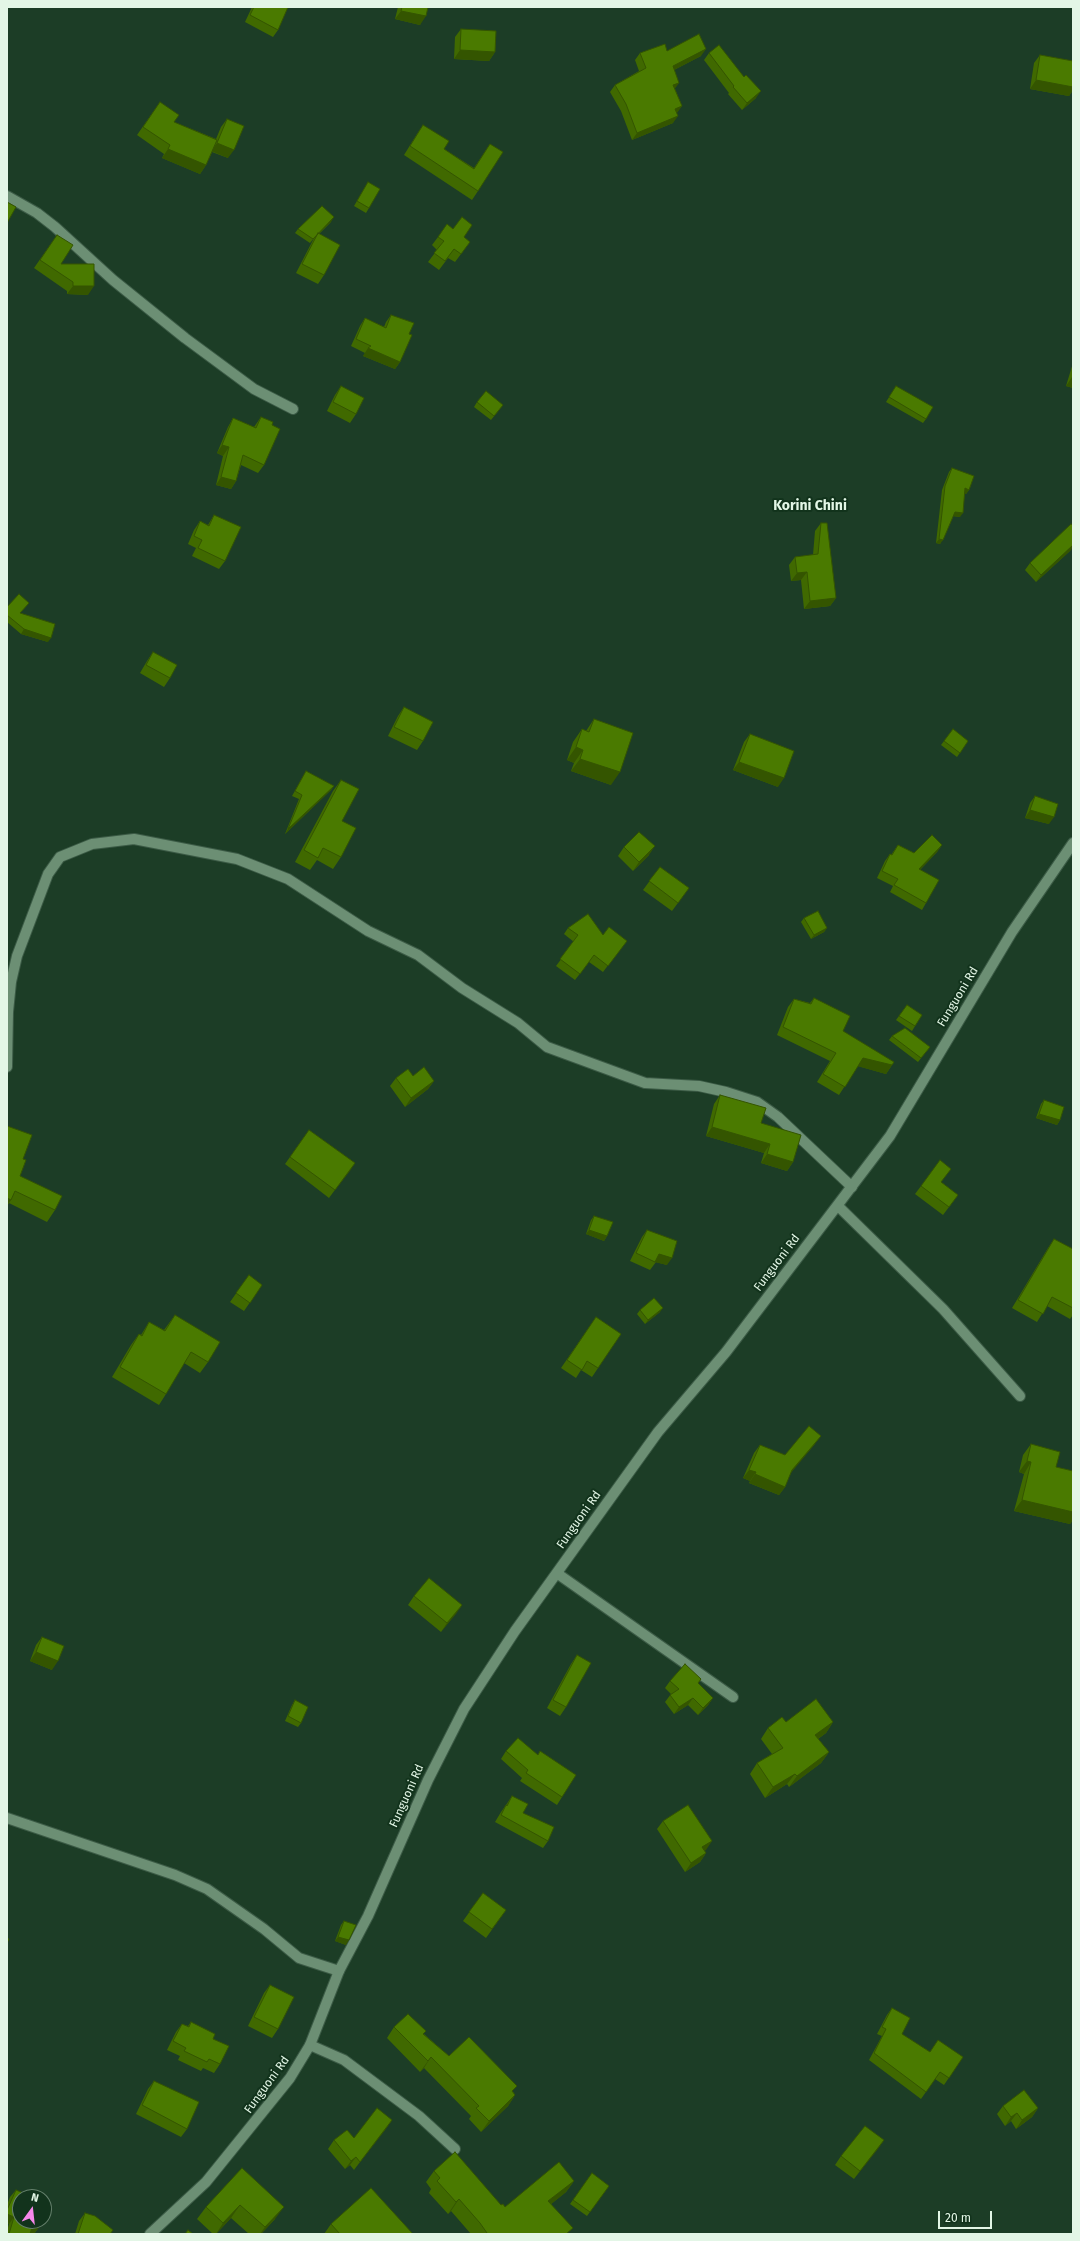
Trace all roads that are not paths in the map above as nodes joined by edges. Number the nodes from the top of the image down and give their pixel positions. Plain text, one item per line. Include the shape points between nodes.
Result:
1 (7, 196) edge
2 (293, 409) dead end
3 (1073, 842) edge
4 (7, 1067) edge
5 (852, 1187) junction
6 (838, 1206) junction
7 (1020, 1396) dead end
8 (558, 1574) junction
9 (733, 1697) dead end
10 (7, 1818) edge
11 (339, 1971) junction
12 (310, 2045) junction
13 (455, 2149) dead end
14 (150, 2234) edge

1 - 2 street via 55,227 112,280 185,338 254,388
3 - 5 street, Funguoni Rd via 1012,932 890,1136
4 - 5 street via 11,982 17,956 48,874 60,857 92,844 134,839 237,859 288,878 368,931 418,955 462,988 518,1023 547,1047 645,1083 699,1086 757,1102 778,1117
5 - 6 street, Funguoni Rd
6 - 7 street via 943,1309
6 - 8 street, Funguoni Rd via 726,1352 658,1432
8 - 9 street
8 - 11 street, Funguoni Rd via 515,1631 464,1709 428,1780 368,1916
10 - 11 street via 175,1875 207,1889 264,1929 299,1958
11 - 12 street, Funguoni Rd
12 - 13 street via 344,2060 419,2116
12 - 14 street, Funguoni Rd via 290,2078 206,2182

